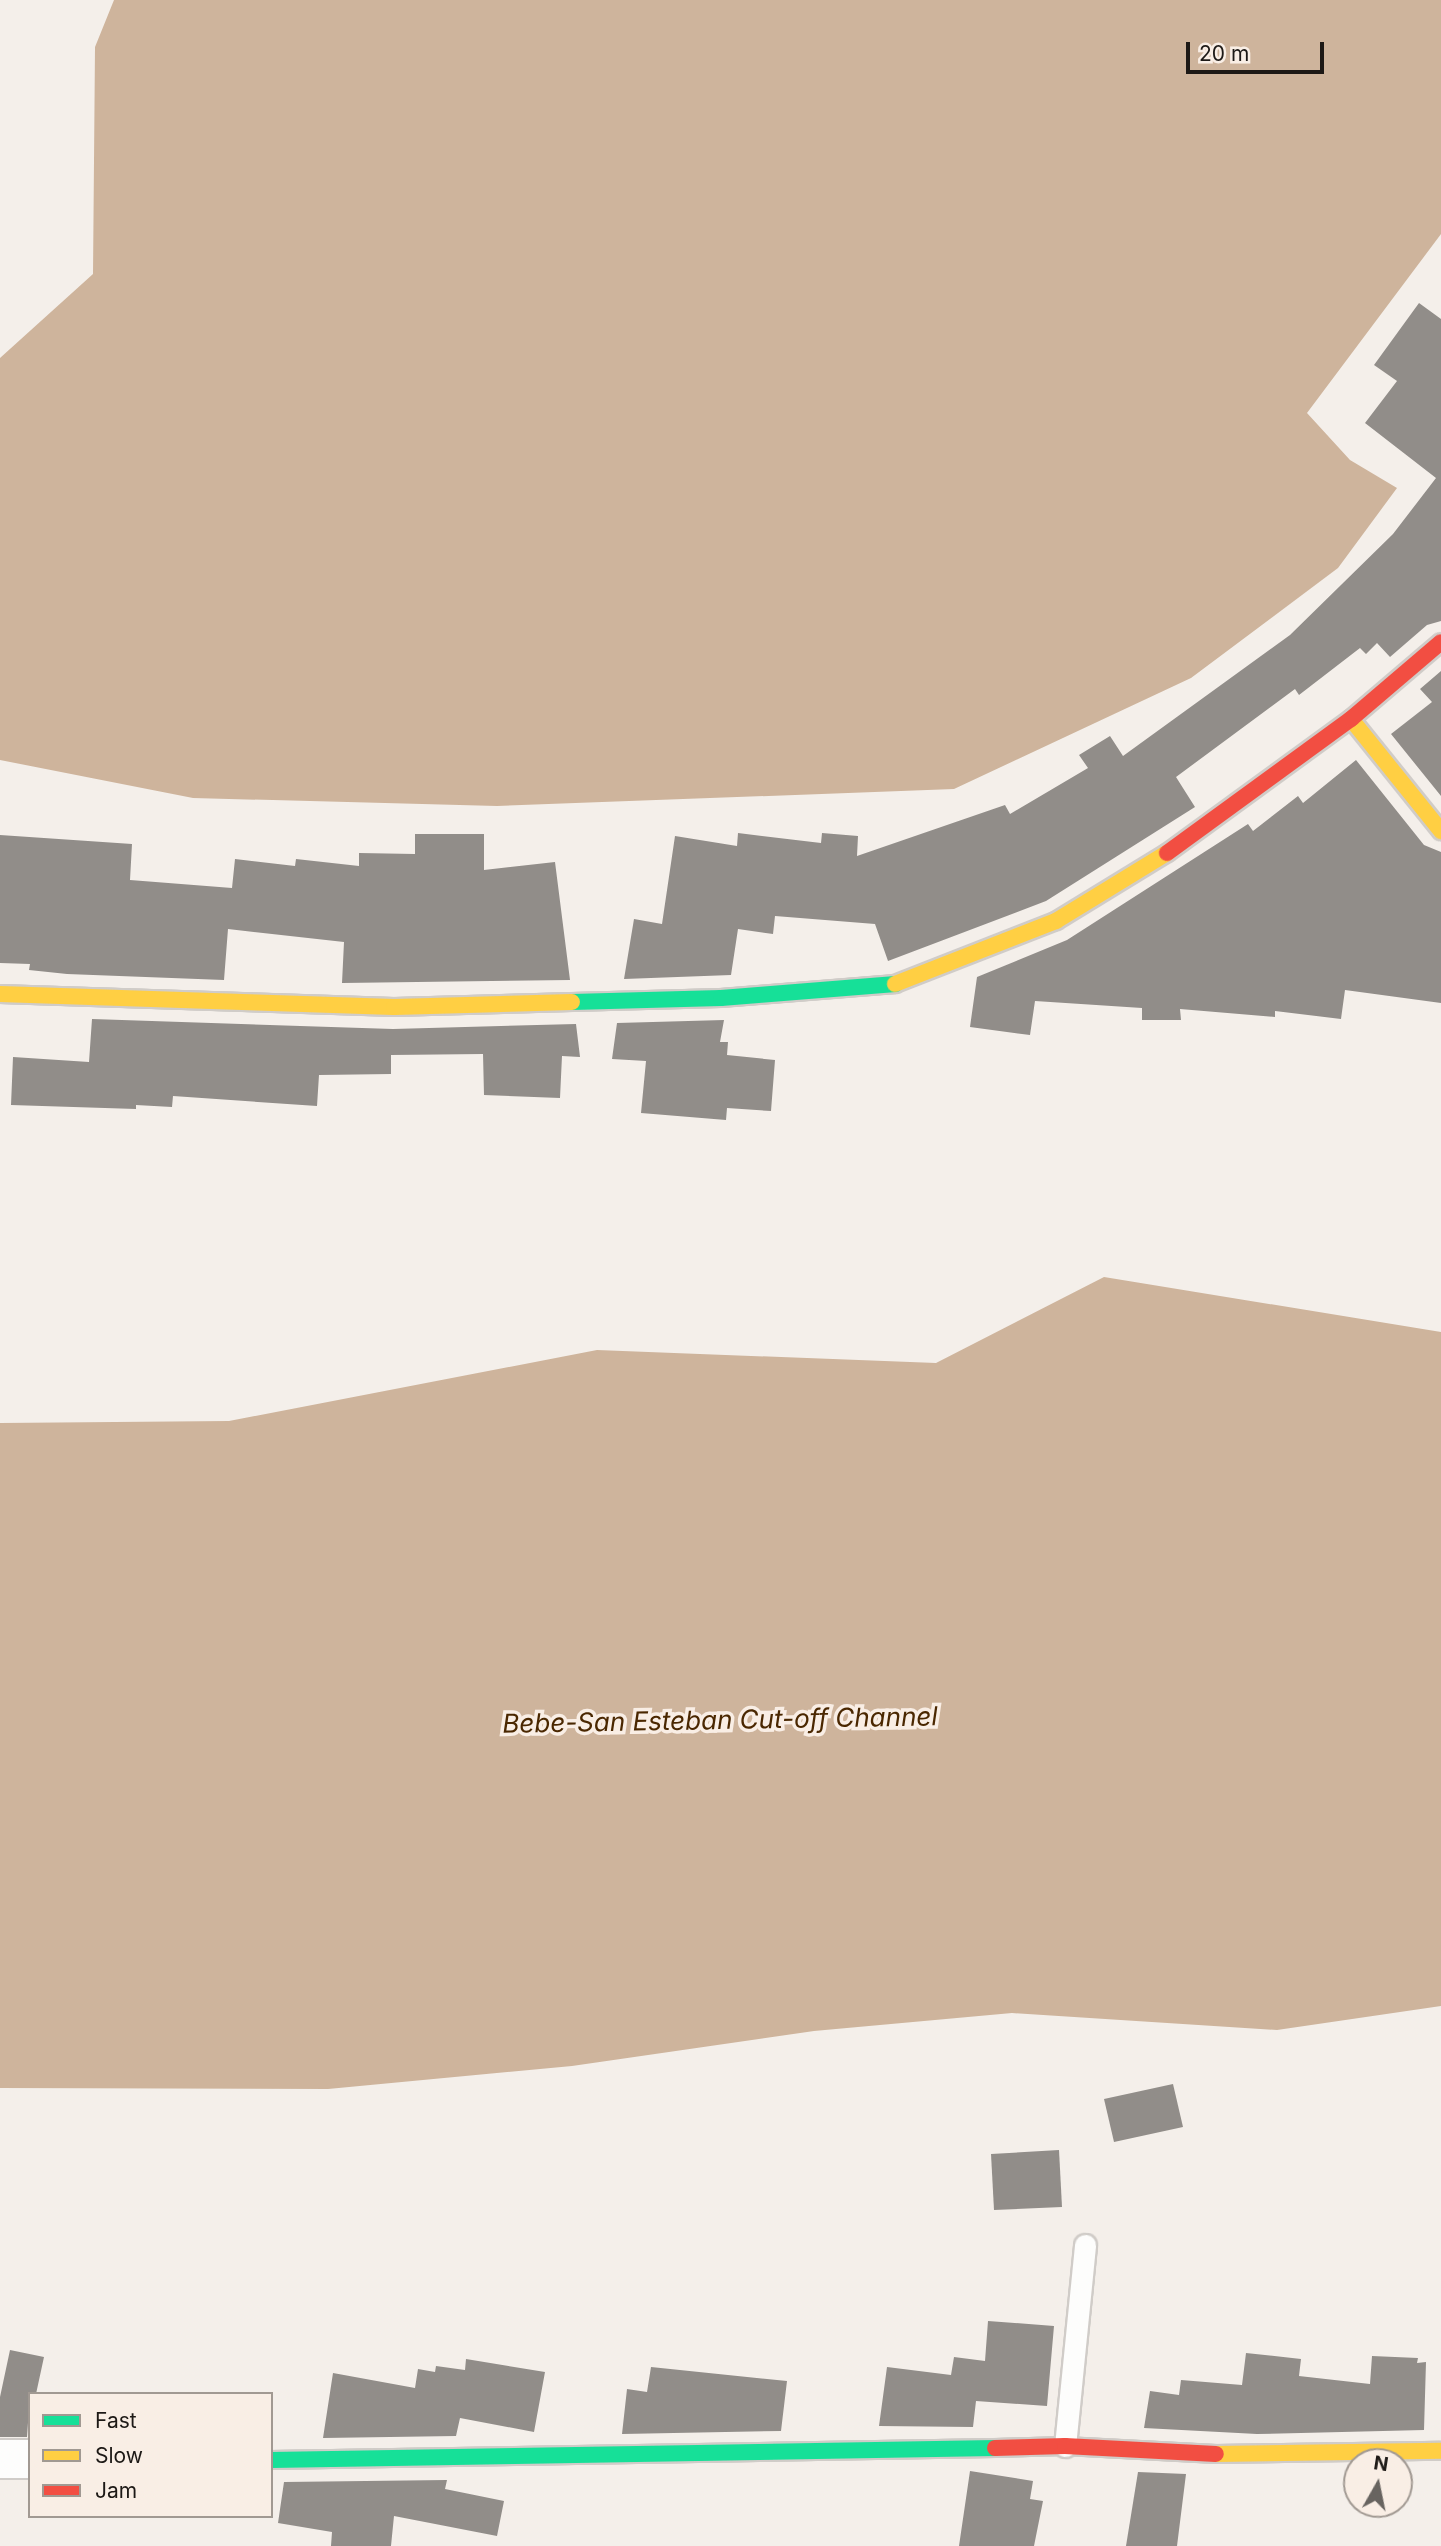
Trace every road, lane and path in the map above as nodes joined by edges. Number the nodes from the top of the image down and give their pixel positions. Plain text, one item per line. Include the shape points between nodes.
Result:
1 (1441, 642) edge
2 (1351, 719) junction
3 (1441, 831) edge
4 (0, 994) edge
5 (1085, 2245) dead end
6 (1065, 2446) junction
7 (1441, 2451) edge
8 (0, 2459) edge
9 (28, 2459) edge
10 (273, 2460) edge

1 - 2 street
2 - 3 street
2 - 4 street via 1174,849 1056,921 907,983 721,998 394,1007
5 - 6 lane
6 - 7 street via 1249,2456
6 - 10 street
8 - 9 street

